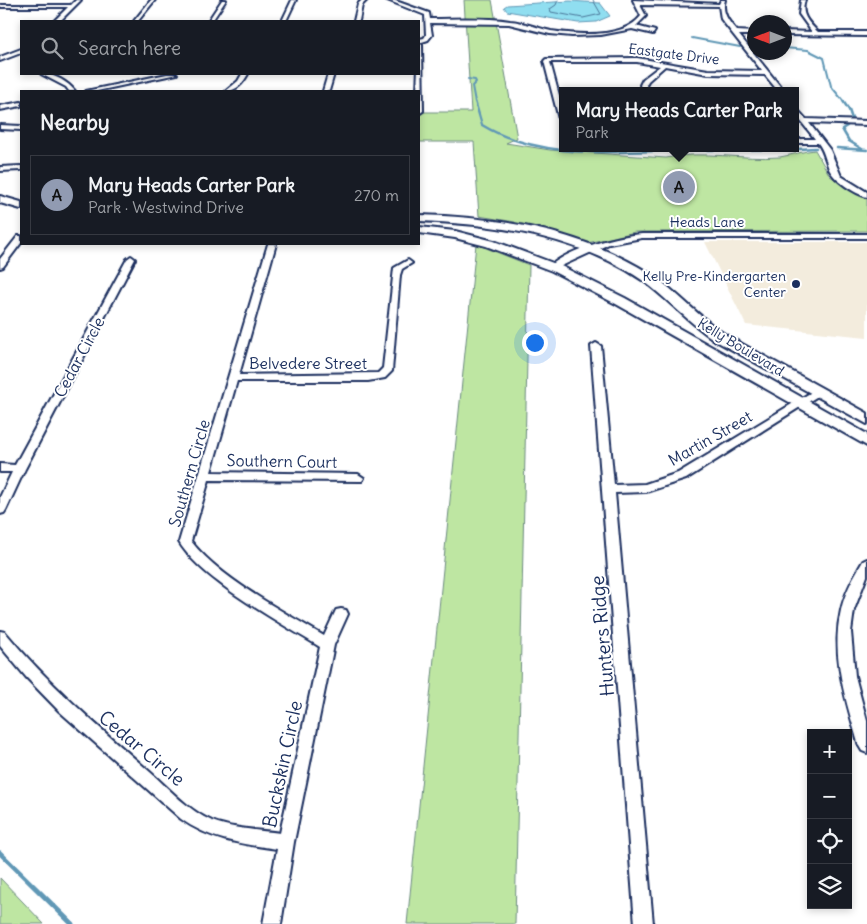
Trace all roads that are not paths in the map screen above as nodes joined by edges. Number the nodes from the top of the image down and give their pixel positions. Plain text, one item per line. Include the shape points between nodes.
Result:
1 (79, 0) edge
2 (153, 0) edge
3 (224, 0) edge
4 (294, 0) edge
5 (365, 0) edge
6 (389, 0) edge
7 (803, 0) edge
8 (635, 1) edge
9 (722, 2) edge
10 (0, 6) edge
11 (72, 6) junction
12 (58, 20) edge
13 (137, 20) edge
14 (211, 20) edge
15 (284, 20) edge
16 (356, 20) edge
17 (428, 21) junction
18 (632, 27) junction
19 (653, 32) dead end
20 (736, 33) junction
21 (747, 33) edge
22 (792, 34) edge
23 (816, 34) junction
24 (867, 34) edge
25 (420, 42) edge
26 (20, 51) edge
27 (2, 59) edge
28 (12, 60) dead end
29 (666, 64) junction
30 (767, 73) junction
31 (46, 75) edge
32 (169, 75) edge
33 (245, 75) edge
34 (331, 75) edge
35 (419, 75) edge
36 (644, 87) edge
37 (778, 87) edge
38 (71, 90) edge
39 (94, 90) edge
40 (230, 90) edge
41 (326, 90) edge
42 (419, 90) edge
43 (20, 104) edge
44 (0, 108) edge
45 (559, 108) edge
46 (799, 114) edge
47 (805, 121) junction
48 (867, 123) edge
49 (0, 127) edge
50 (20, 128) edge
51 (799, 141) edge
52 (820, 141) junction
53 (20, 168) edge
54 (0, 169) edge
55 (867, 194) edge
56 (0, 199) edge
57 (20, 206) edge
58 (0, 210) edge
59 (20, 215) edge
60 (420, 218) edge
61 (420, 230) edge
62 (867, 236) edge
63 (20, 239) edge
64 (272, 245) edge
65 (588, 248) junction
66 (131, 259) dead end
67 (408, 263) dead end
68 (0, 265) edge
69 (554, 266) junction
70 (596, 346) dead end
71 (234, 378) junction
72 (819, 392) junction
73 (801, 404) junction
74 (867, 419) edge
75 (867, 441) edge
76 (0, 468) edge
77 (19, 469) junction
78 (205, 476) junction
79 (358, 478) dead end
80 (609, 489) junction
81 (0, 510) edge
82 (867, 564) edge
83 (341, 614) dead end
84 (0, 636) edge
85 (327, 645) junction
86 (864, 726) edge
87 (867, 746) edge
88 (286, 842) junction
89 (272, 924) edge
90 (644, 924) edge

1 - 11 street
2 - 13 street
3 - 14 street
4 - 15 street
5 - 16 street via 360,4
6 - 17 street via 422,10
7 - 23 street via 800,13
8 - 9 street
8 - 18 street via 644,16
9 - 20 street via 724,19
10 - 11 street
11 - 12 street
17 - 18 street via 508,22 550,32 580,34 610,33
17 - 25 street via 429,35
18 - 19 street
20 - 21 street
20 - 30 street
22 - 23 street
23 - 24 street
26 - 27 street
27 - 28 street
29 - 30 street, Eastgate Drive via 708,72
29 - 36 street via 645,80
29 - 45 street, Eastgate Drive via 637,60 548,60
30 - 37 street
31 - 38 street
32 - 39 street
33 - 40 street
34 - 41 street
35 - 42 street
43 - 44 street
46 - 47 street
47 - 48 street
47 - 52 street
49 - 50 street
51 - 52 street
52 - 55 street via 838,177
53 - 54 street
56 - 57 main road
58 - 59 main road
60 - 65 main road, Kelly Boulevard via 495,223
61 - 69 main road, Kelly Boulevard via 498,245
62 - 65 street, Heads Lane via 642,236 619,238
63 - 68 street
64 - 71 street, Southern Circle
65 - 69 street, Heads Lane
65 - 72 main road, Kelly Boulevard via 644,277 721,338
66 - 77 street, Cedar Circle
67 - 71 street, Belvedere Street via 398,268 396,275 388,369 381,376
69 - 73 main road, Kelly Boulevard
70 - 80 street, Hunters Ridge
71 - 78 street, Southern Circle
72 - 73 street, Martin Street
72 - 74 main road, Kelly Boulevard
73 - 75 main road, Kelly Boulevard
73 - 80 street, Martin Street via 682,476 646,488
76 - 77 street
77 - 81 street, Cedar Circle
78 - 79 street, Southern Court
78 - 85 street, Southern Circle via 185,542 188,547 248,595
80 - 90 street, Hunters Ridge
82 - 86 street via 856,582 845,618 843,648 847,677
83 - 85 street, Buckskin Circle
84 - 88 street, Cedar Circle via 68,712 206,826 243,836
85 - 88 street, Buckskin Circle
86 - 87 street
88 - 89 street, Buckskin Circle

